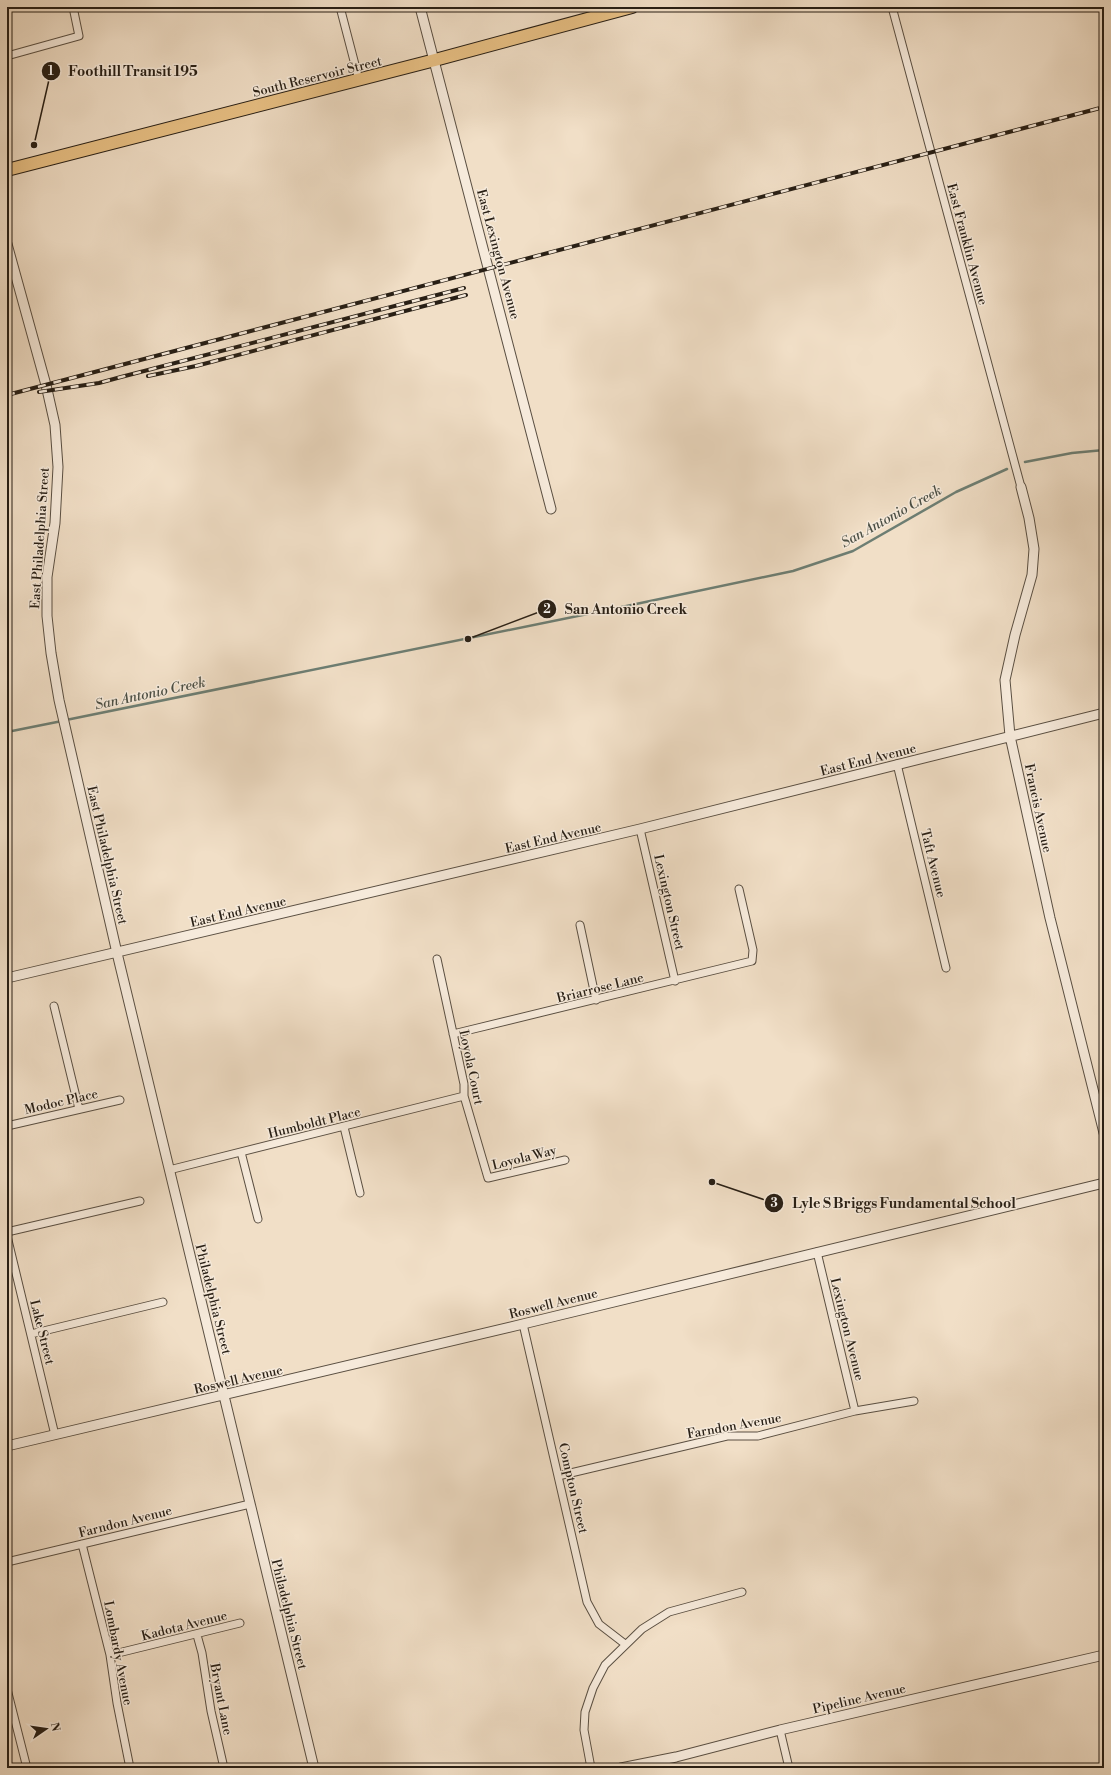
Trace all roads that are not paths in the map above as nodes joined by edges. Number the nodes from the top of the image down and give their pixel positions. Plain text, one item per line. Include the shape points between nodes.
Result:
1 (72, 7) edge
2 (340, 7) edge
3 (420, 7) edge
4 (632, 7) edge
5 (892, 7) edge
6 (605, 10) edge
7 (7, 56) edge
8 (435, 60) junction
9 (360, 80) junction
10 (7, 170) edge
11 (7, 244) edge
12 (1021, 487) joint
13 (551, 509) dead end
14 (1104, 714) edge
15 (1010, 736) junction
16 (897, 764) junction
17 (640, 829) junction
18 (739, 889) dead end
19 (580, 925) dead end
20 (117, 953) junction
21 (436, 960) dead end
22 (946, 968) dead end
23 (7, 978) edge
24 (676, 981) junction
25 (596, 1000) junction
26 (54, 1006) dead end
27 (453, 1034) junction
28 (464, 1096) junction
29 (120, 1100) dead end
30 (79, 1109) junction
31 (7, 1126) edge
32 (344, 1127) junction
33 (1104, 1133) edge
34 (241, 1152) junction
35 (565, 1160) dead end
36 (169, 1170) junction
37 (488, 1178) joint
38 (1104, 1182) edge
39 (360, 1193) dead end
40 (140, 1201) dead end
41 (258, 1219) dead end
42 (7, 1232) edge
43 (7, 1236) edge
44 (817, 1252) junction
45 (163, 1302) dead end
46 (523, 1324) junction
47 (31, 1334) junction
48 (225, 1395) junction
49 (914, 1401) dead end
50 (856, 1411) junction
51 (55, 1434) junction
52 (7, 1446) edge
53 (558, 1476) junction
54 (250, 1504) junction
55 (82, 1544) junction
56 (7, 1562) edge
57 (742, 1592) dead end
58 (240, 1623) dead end
59 (197, 1635) junction
60 (625, 1644) junction
61 (110, 1654) junction
62 (1104, 1654) edge
63 (7, 1689) edge
64 (780, 1730) junction
65 (27, 1768) edge
66 (130, 1768) edge
67 (224, 1768) edge
68 (314, 1768) edge
69 (591, 1768) edge
70 (621, 1768) edge
71 (789, 1768) edge

1 - 7 street via 79,36
2 - 9 street
3 - 8 street, East Lexington Avenue
4 - 6 main road, South Reservoir Street
5 - 12 street, East Franklin Avenue
6 - 8 main road, South Reservoir Street
8 - 9 main road, South Reservoir Street
8 - 13 street, East Lexington Avenue
9 - 10 main road, South Reservoir Street
11 - 20 street, East Philadelphia Street via 55,425 58,467 55,523 47,577 47,616 51,653 59,700
12 - 15 street, Francis Avenue via 1034,549 1032,575 1005,680
14 - 15 street, East End Avenue
15 - 16 street, East End Avenue
15 - 33 street, Francis Avenue via 1050,918
16 - 17 street, East End Avenue
16 - 22 street, Taft Avenue
17 - 20 street, East End Avenue
17 - 24 street, Lexington Street
18 - 24 street, Briarrose Lane via 753,950 752,961
19 - 25 street
20 - 23 street, East End Avenue
20 - 36 street, Philadelphia Street
21 - 27 street, Loyola Court
24 - 25 street, Briarrose Lane
25 - 27 street, Briarrose Lane
26 - 30 street
27 - 28 street, Loyola Court via 464,1084
28 - 32 street, Humboldt Place
28 - 37 street, Loyola Court
29 - 30 street, Modoc Place
30 - 31 street, Modoc Place
32 - 34 street, Humboldt Place
32 - 39 street
34 - 36 street, Humboldt Place
34 - 41 street
35 - 37 street, Loyola Way
36 - 48 street, Philadelphia Street
38 - 44 street, Roswell Avenue
40 - 42 street
43 - 47 street, Lake Street
44 - 46 street, Roswell Avenue
44 - 50 street, Lexington Avenue
45 - 47 street
46 - 48 street, Roswell Avenue
46 - 53 street, Compton Street
47 - 51 street, Lake Street
48 - 51 street, Roswell Avenue
48 - 54 street, Philadelphia Street
49 - 50 street, Farndon Avenue
50 - 53 street, Farndon Avenue via 758,1436 720,1438
51 - 52 street, Roswell Avenue
53 - 60 street, Compton Street via 587,1602 599,1624
54 - 55 street, Farndon Avenue
54 - 68 street, Philadelphia Street
55 - 56 street, Farndon Avenue
55 - 61 street, Lombardy Avenue
57 - 60 street via 669,1612 642,1629
58 - 59 street, Kadota Avenue
59 - 61 street, Kadota Avenue
59 - 67 street, Bryant Lane
60 - 69 street via 605,1665 593,1688 585,1712 584,1730
61 - 66 street, Lombardy Avenue
62 - 64 street, Pipeline Avenue
63 - 65 street
64 - 70 street, Pipeline Avenue via 676,1757
64 - 71 street

